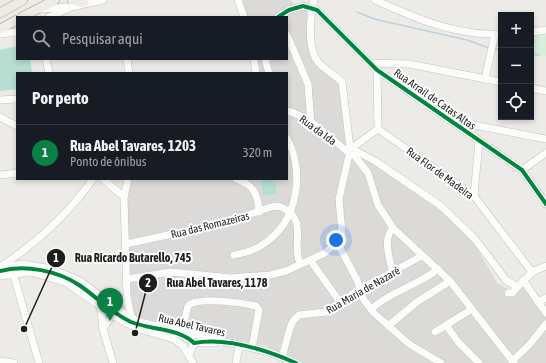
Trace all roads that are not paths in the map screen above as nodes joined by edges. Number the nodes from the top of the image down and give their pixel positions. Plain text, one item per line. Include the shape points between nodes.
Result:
1 (23, 0) edge
2 (54, 0) edge
3 (103, 0) edge
4 (238, 0) edge
5 (314, 0) edge
6 (375, 0) edge
7 (71, 3) edge
8 (84, 3) joint
9 (301, 3) edge
10 (312, 8) junction
11 (36, 10) junction
12 (0, 13) edge
13 (24, 16) edge
14 (52, 16) edge
15 (244, 16) edge
16 (280, 16) edge
17 (16, 21) edge
18 (0, 29) edge
19 (546, 30) edge
20 (16, 32) edge
21 (534, 32) edge
22 (0, 34) edge
23 (497, 35) edge
24 (288, 37) edge
25 (46, 60) edge
26 (127, 60) edge
27 (254, 60) edge
28 (265, 60) edge
29 (371, 63) junction
30 (377, 70) junction
31 (49, 72) edge
32 (129, 72) edge
33 (256, 72) edge
34 (269, 72) edge
35 (486, 77) junction
36 (498, 81) edge
37 (534, 89) edge
38 (546, 91) edge
39 (16, 98) edge
40 (0, 100) edge
41 (288, 111) edge
42 (0, 117) edge
43 (450, 121) junction
44 (311, 124) junction
45 (16, 125) edge
46 (378, 129) junction
47 (546, 139) edge
48 (288, 141) edge
49 (479, 141) junction
50 (352, 151) junction
51 (546, 153) edge
52 (522, 170) junction
53 (16, 173) edge
54 (0, 175) edge
55 (93, 180) edge
56 (105, 180) edge
57 (128, 180) edge
58 (239, 180) edge
59 (474, 196) junction
60 (124, 197) junction
61 (546, 204) edge
62 (259, 212) junction
63 (290, 213) junction
64 (393, 228) junction
65 (337, 242) junction
66 (126, 244) junction
67 (234, 255) dead end
68 (422, 256) junction
69 (310, 260) junction
70 (300, 264) junction
71 (0, 266) edge
72 (546, 266) edge
73 (438, 269) junction
74 (392, 272) junction
75 (532, 272) junction
76 (13, 273) junction
77 (0, 276) edge
78 (127, 279) junction
79 (523, 280) junction
80 (450, 281) junction
81 (517, 287) junction
82 (360, 289) junction
83 (508, 293) dead end
84 (100, 296) junction
85 (127, 297) junction
86 (546, 298) edge
87 (340, 302) junction
88 (538, 302) junction
89 (112, 306) junction
90 (100, 307) junction
91 (371, 309) junction
92 (472, 309) junction
93 (546, 313) edge
94 (112, 315) junction
95 (131, 318) junction
96 (546, 324) edge
97 (446, 325) junction
98 (133, 326) junction
99 (388, 326) junction
100 (103, 329) junction
101 (182, 331) junction
102 (435, 332) dead end
103 (229, 344) junction
104 (239, 346) junction
105 (252, 348) junction
106 (189, 355) junction
107 (282, 357) junction
108 (0, 360) edge
109 (511, 361) edge
110 (10, 362) edge
111 (40, 363) edge
112 (113, 363) edge
113 (193, 363) edge
114 (236, 363) edge
115 (296, 363) edge
116 (441, 363) edge
117 (480, 363) edge

1 - 12 main road
2 - 11 main road
3 - 8 street
4 - 15 street
5 - 10 street
6 - 23 street via 423,22
7 - 8 main road
7 - 11 street
7 - 14 street
9 - 10 street
9 - 16 street
10 - 29 street, Rua Arrail de Catas Altas via 321,12
10 - 50 street via 310,26 314,54 321,66 342,82
11 - 13 main road
17 - 18 main road
19 - 21 street
20 - 22 street
23 - 35 street
24 - 44 street via 308,84
25 - 31 street
26 - 32 street
27 - 33 street
28 - 34 street
29 - 30 street, Rua Arrail de Catas Altas
29 - 35 street via 409,64
30 - 43 street, Rua Arrail de Catas Altas
30 - 46 street
35 - 36 street
37 - 38 street
39 - 40 street
41 - 44 street, Rua da Ida via 301,116
42 - 45 street
43 - 47 street
43 - 49 street, Rua Arrail de Catas Altas
44 - 50 street, Rua da Ida
46 - 50 street
46 - 59 street, Rua Flor de Madeira
48 - 63 street via 296,178 295,198
49 - 52 street, Rua Arrail de Catas Altas
49 - 59 street
50 - 64 street via 368,173 378,205
50 - 65 street via 339,199 342,233
50 - 81 street via 376,161 441,206 476,239 506,280
51 - 52 street
52 - 61 street, Rua Arrail de Catas Altas
53 - 54 street
55 - 71 street via 52,228
56 - 60 street
57 - 60 street
58 - 62 street via 253,188 259,201
59 - 75 street, Rua Flor de Madeira
60 - 66 street
62 - 63 street, Rua das Romazeiras via 277,206
62 - 66 street, Rua das Romazeiras via 224,223
63 - 67 street via 277,232 264,244
63 - 70 street via 298,223 296,251
64 - 68 street
64 - 74 street via 387,241
65 - 69 street via 325,253
65 - 82 street
66 - 78 street
68 - 73 street
68 - 74 street, Rua Maria de Nazaré
69 - 70 street
69 - 87 street
70 - 78 street via 279,274 263,276 216,278 176,272
71 - 84 street, Rua Abel Tavares via 23,264 52,269 75,278
72 - 75 street
73 - 80 street
73 - 91 street, Rua Maria de Nazaré via 424,279 390,295
74 - 82 street, Rua Maria de Nazaré
75 - 79 street
76 - 77 street, Rua Abel Tavares
76 - 90 street, Rua Abel Tavares via 31,272 60,280 80,290
76 - 111 street
78 - 85 street
79 - 81 street
79 - 88 street
80 - 92 street
80 - 99 street via 417,302
81 - 83 street via 512,293
82 - 87 street, Rua Maria de Nazaré
82 - 91 street
84 - 89 street, Rua Abel Tavares
84 - 90 street
85 - 89 street via 123,302
85 - 95 street
86 - 88 street
87 - 107 street, Rua Maria de Nazaré via 323,313 304,314 296,318 290,328
88 - 93 street
89 - 95 street, Rua Abel Tavares
90 - 94 street, Rua Abel Tavares
90 - 100 street
91 - 99 street
92 - 97 street
92 - 109 street
94 - 98 street, Rua Abel Tavares
94 - 100 street
95 - 98 street
95 - 101 street, Rua Abel Tavares
96 - 109 street
97 - 102 street
97 - 117 street via 458,342
98 - 106 street, Rua Abel Tavares via 174,339
99 - 116 street via 409,344
100 - 112 street
101 - 103 street, Rua Abel Tavares
101 - 105 street via 188,306 194,302 227,302 256,306 259,310
103 - 104 street, Rua Abel Tavares
103 - 106 street via 194,343
104 - 105 street, Rua Abel Tavares
104 - 114 street
105 - 107 street, Rua Abel Tavares
106 - 113 street, Rua Abel Tavares
107 - 115 street, Rua Abel Tavares
108 - 110 street

